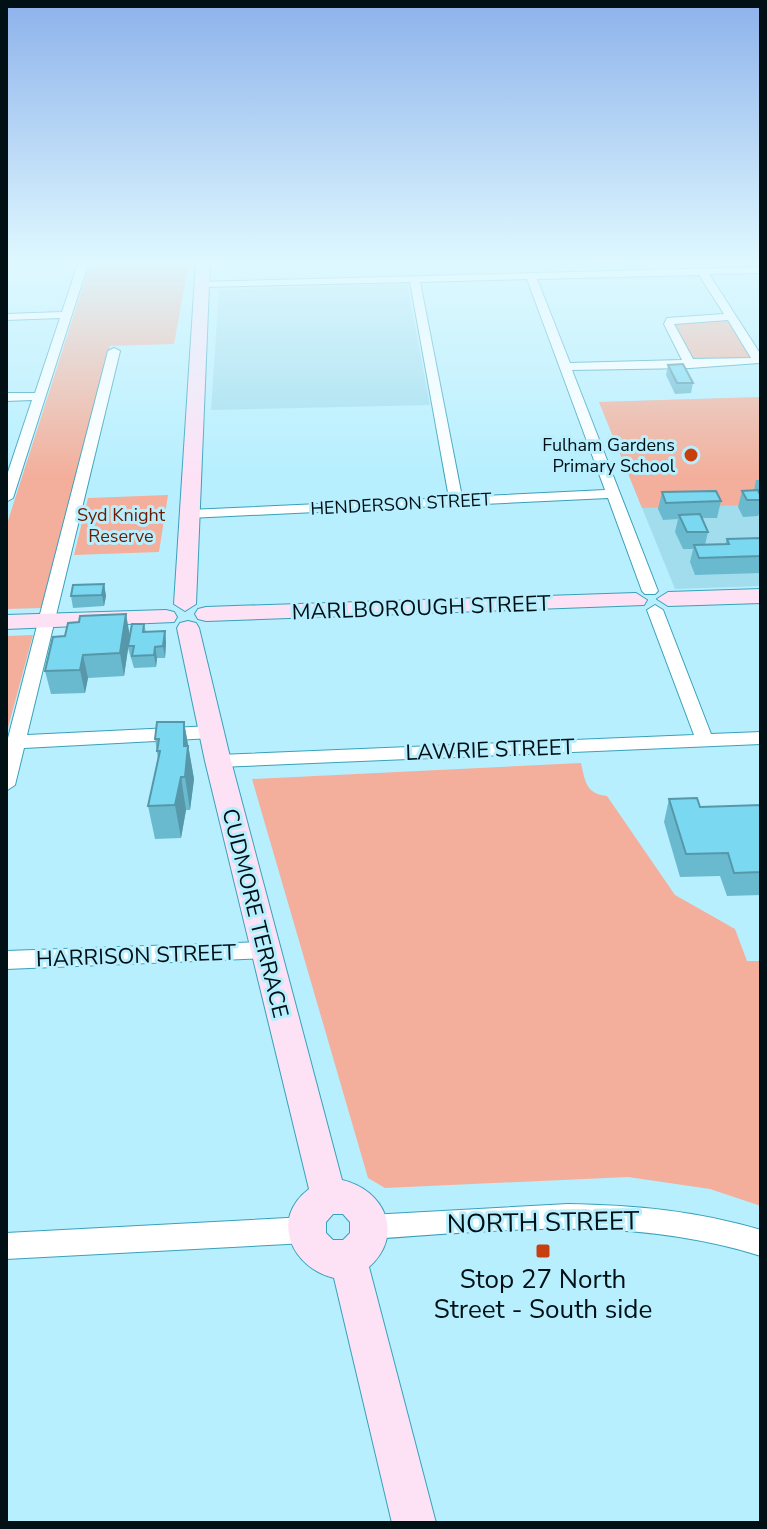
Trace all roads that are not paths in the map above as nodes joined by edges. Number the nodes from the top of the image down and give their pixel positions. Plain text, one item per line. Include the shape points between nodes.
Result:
1 (60, 332) edge
2 (199, 332) edge
3 (424, 332) edge
4 (552, 332) edge
5 (673, 332) edge
6 (741, 332) edge
7 (114, 351) dead end
8 (690, 365) junction
9 (565, 367) junction
10 (39, 396) junction
11 (6, 397) edge
12 (7, 494) edge
13 (613, 494) junction
14 (456, 501) junction
15 (189, 514) junction
16 (761, 596) edge
17 (652, 600) junction
18 (186, 616) junction
19 (47, 620) junction
20 (6, 622) edge
21 (212, 732) junction
22 (761, 738) edge
23 (705, 740) junction
24 (16, 742) junction
25 (218, 761) junction
26 (6, 785) edge
27 (266, 950) junction
28 (6, 960) edge
29 (329, 1198) junction
30 (370, 1227) junction
31 (306, 1230) junction
32 (761, 1243) edge
33 (6, 1246) edge
34 (348, 1257) junction
35 (414, 1523) edge

1 - 10 street
2 - 15 street, CUDMORE TERRACE
3 - 14 street
4 - 9 street
5 - 8 street
6 - 8 street via 755,361
7 - 19 street
8 - 9 street
9 - 13 street
10 - 11 street
10 - 12 street
13 - 14 street, HENDERSON STREET
13 - 17 street
14 - 15 street, HENDERSON STREET
15 - 18 street, CUDMORE TERRACE
16 - 17 street, MARLBOROUGH STREET
17 - 18 street, MARLBOROUGH STREET
17 - 23 street
18 - 19 street, MARLBOROUGH STREET
18 - 21 street, CUDMORE TERRACE
19 - 20 street, MARLBOROUGH STREET
19 - 24 street
21 - 24 street
21 - 25 street, CUDMORE TERRACE
22 - 23 street, LAWRIE STREET
23 - 25 street, LAWRIE STREET
24 - 26 street
25 - 27 street, CUDMORE TERRACE
27 - 28 street, HARRISON STREET
27 - 29 street, CUDMORE TERRACE
29 - 30 street via 356,1202
29 - 31 street via 313,1208
30 - 32 street, NORTH STREET via 626,1217
30 - 34 street via 363,1247
31 - 33 street
31 - 34 street via 319,1254
34 - 35 street

